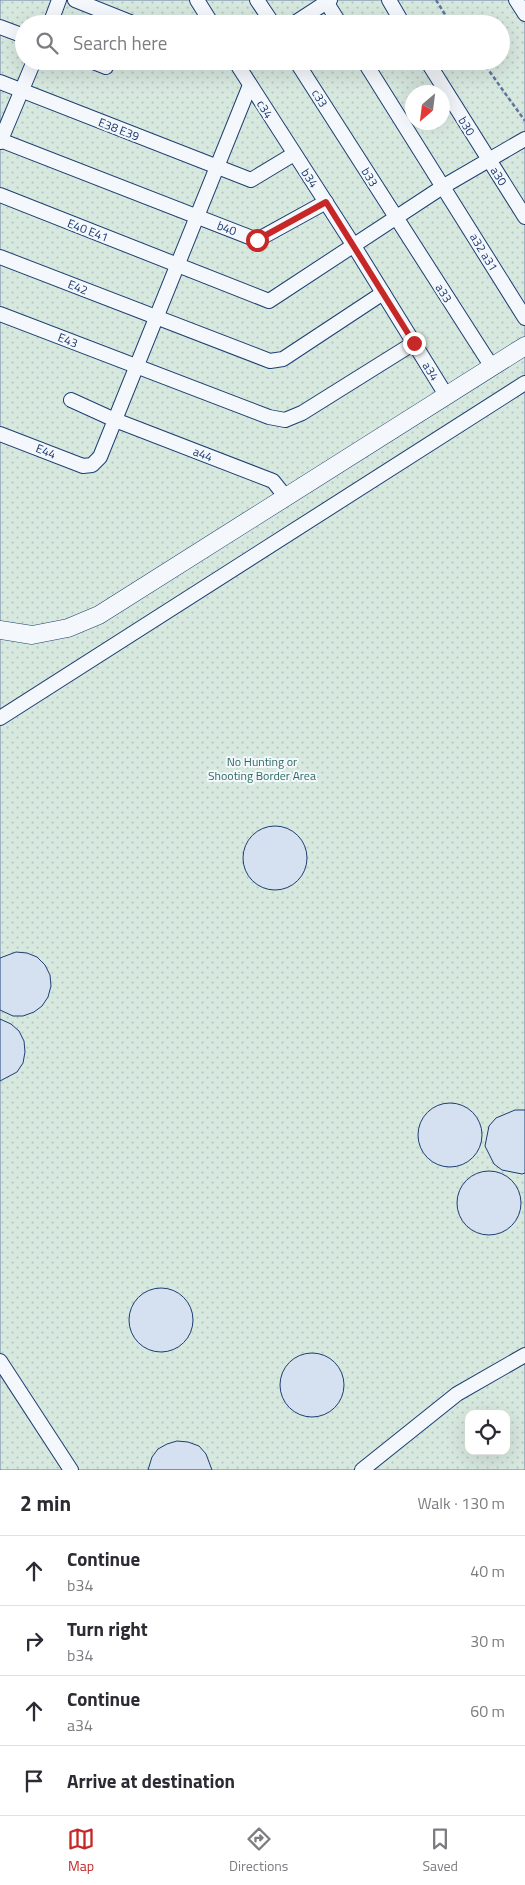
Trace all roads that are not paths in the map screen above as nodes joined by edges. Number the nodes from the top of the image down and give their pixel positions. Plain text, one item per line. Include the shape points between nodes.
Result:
1 (60, 0) edge
2 (75, 0) edge
3 (197, 0) edge
4 (257, 0) edge
5 (389, 0) edge
6 (327, 1) edge
7 (54, 15) edge
8 (113, 15) edge
9 (206, 15) edge
10 (266, 15) edge
11 (306, 15) edge
12 (335, 15) edge
13 (398, 15) edge
14 (0, 27) edge
15 (15, 33) edge
16 (30, 70) edge
17 (240, 70) edge
18 (302, 70) edge
19 (370, 70) edge
20 (433, 70) edge
21 (0, 82) edge
22 (250, 85) junction
23 (22, 91) junction
24 (343, 135) joint
25 (525, 139) edge
26 (0, 140) edge
27 (294, 154) junction
28 (488, 160) junction
29 (216, 167) junction
30 (444, 186) junction
31 (0, 195) edge
32 (326, 202) junction
33 (196, 216) junction
34 (525, 217) edge
35 (396, 218) junction
36 (257, 240) joint
37 (354, 246) junction
38 (0, 256) edge
39 (177, 265) junction
40 (383, 294) junction
41 (0, 314) edge
42 (156, 317) junction
43 (525, 318) edge
44 (414, 343) junction
45 (525, 346) edge
46 (137, 365) junction
47 (492, 367) junction
48 (525, 383) edge
49 (446, 395) junction
50 (71, 400) dead end
51 (114, 420) junction
52 (0, 434) edge
53 (285, 496) junction
54 (0, 630) edge
55 (0, 718) edge
56 (525, 1355) edge
57 (0, 1361) edge
58 (71, 1470) edge
59 (362, 1470) edge

1 - 7 street
2 - 8 street
3 - 9 street
4 - 10 street
5 - 13 street
6 - 11 street
6 - 12 street
14 - 15 street
16 - 23 street
17 - 22 street, c34
18 - 24 street, c33
19 - 30 street, a32 a31
20 - 28 street, b30
21 - 23 street, E38 E39
22 - 27 street, c34
22 - 29 street
23 - 26 street
23 - 29 street, E38 E39
24 - 35 street, b33
25 - 28 street
26 - 33 street, b40
27 - 29 street, E38 E39 via 251,180
27 - 32 street, b34
28 - 30 street
28 - 34 street, a30
29 - 33 street
30 - 35 street
30 - 43 street, a32 a31
31 - 39 street, E40 E41
32 - 36 street, b34
32 - 37 street, b34
33 - 36 street, b40
33 - 39 street
35 - 37 street
35 - 47 street, a33
37 - 39 street, E40 E41 via 269,301
37 - 40 street, a34
38 - 42 street, E42
39 - 42 street
40 - 42 street, E42 via 283,358 270,361
40 - 44 street, a34
41 - 46 street, E43
42 - 46 street
44 - 46 street, E43 via 302,413 285,420 269,417
44 - 49 street, a34
45 - 47 main road
46 - 51 street
47 - 49 main road
48 - 55 street
49 - 53 main road
50 - 51 street, a44
51 - 52 street, E44 via 100,457 92,465 83,466
51 - 53 street, a44 via 273,481
53 - 54 main road via 98,615 68,628 32,635
56 - 59 street via 457,1394
57 - 58 street

